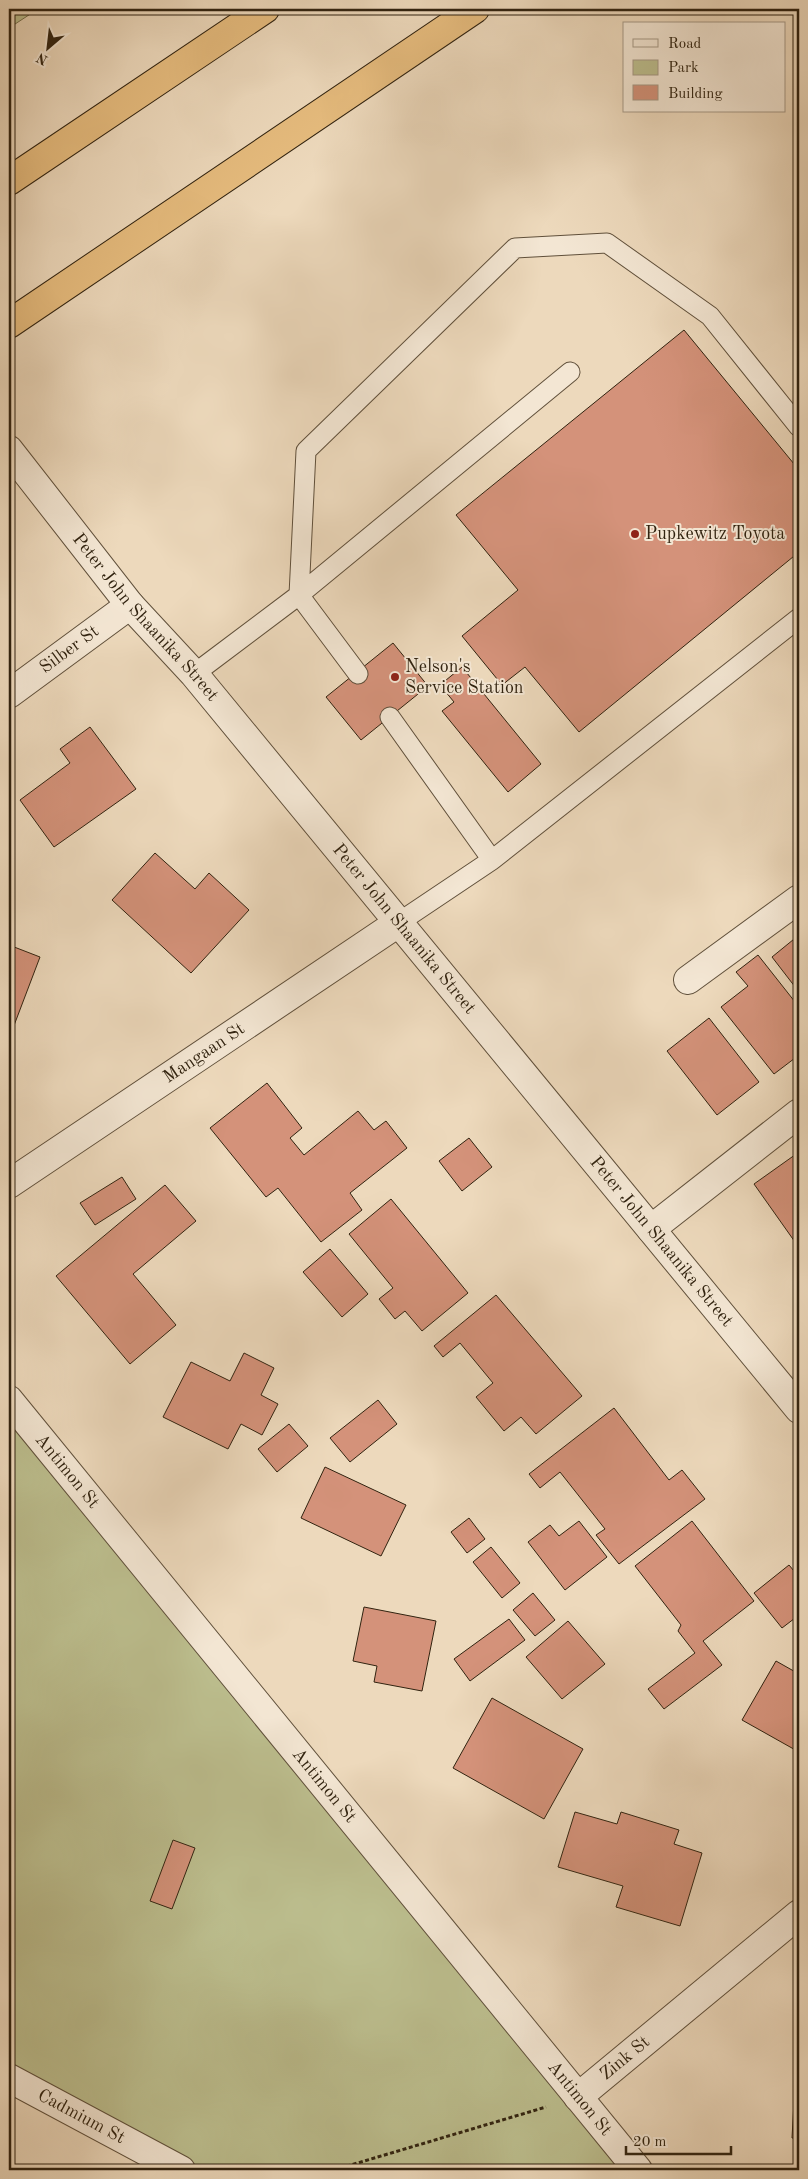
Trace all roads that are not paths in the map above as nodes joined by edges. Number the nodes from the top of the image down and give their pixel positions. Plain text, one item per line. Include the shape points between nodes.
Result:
1 (265, 9) edge
2 (475, 9) edge
3 (9, 181) edge
4 (9, 324) edge
5 (570, 372) dead end
6 (799, 427) edge
7 (9, 450) edge
8 (299, 595) junction
9 (130, 605) junction
10 (799, 618) edge
11 (194, 674) junction
12 (358, 674) dead end
13 (9, 694) edge
14 (390, 717) dead end
15 (492, 860) junction
16 (799, 899) edge
17 (398, 923) junction
18 (688, 980) dead end
19 (799, 1113) edge
20 (9, 1184) edge
21 (651, 1229) junction
22 (9, 1400) edge
23 (799, 1409) edge
24 (799, 1914) edge
25 (9, 2078) edge
26 (578, 2097) junction
27 (181, 2170) edge
28 (638, 2170) edge

1 - 3 highway
2 - 4 highway
5 - 8 lane
6 - 8 lane via 710,316 607,243 515,248 306,451
7 - 9 street, Peter John Shaanika Street
8 - 11 lane
8 - 12 lane
9 - 11 street, Peter John Shaanika Street
9 - 13 street, Silber St
10 - 15 lane
11 - 17 street, Peter John Shaanika Street
14 - 15 lane
15 - 17 lane
16 - 18 street
17 - 20 street, Mangaan St
17 - 21 street, Peter John Shaanika Street
19 - 21 street
21 - 23 street, Peter John Shaanika Street
22 - 26 street, Antimon St
24 - 26 street, Zink St
25 - 27 street, Cadmium St
26 - 28 street, Antimon St

